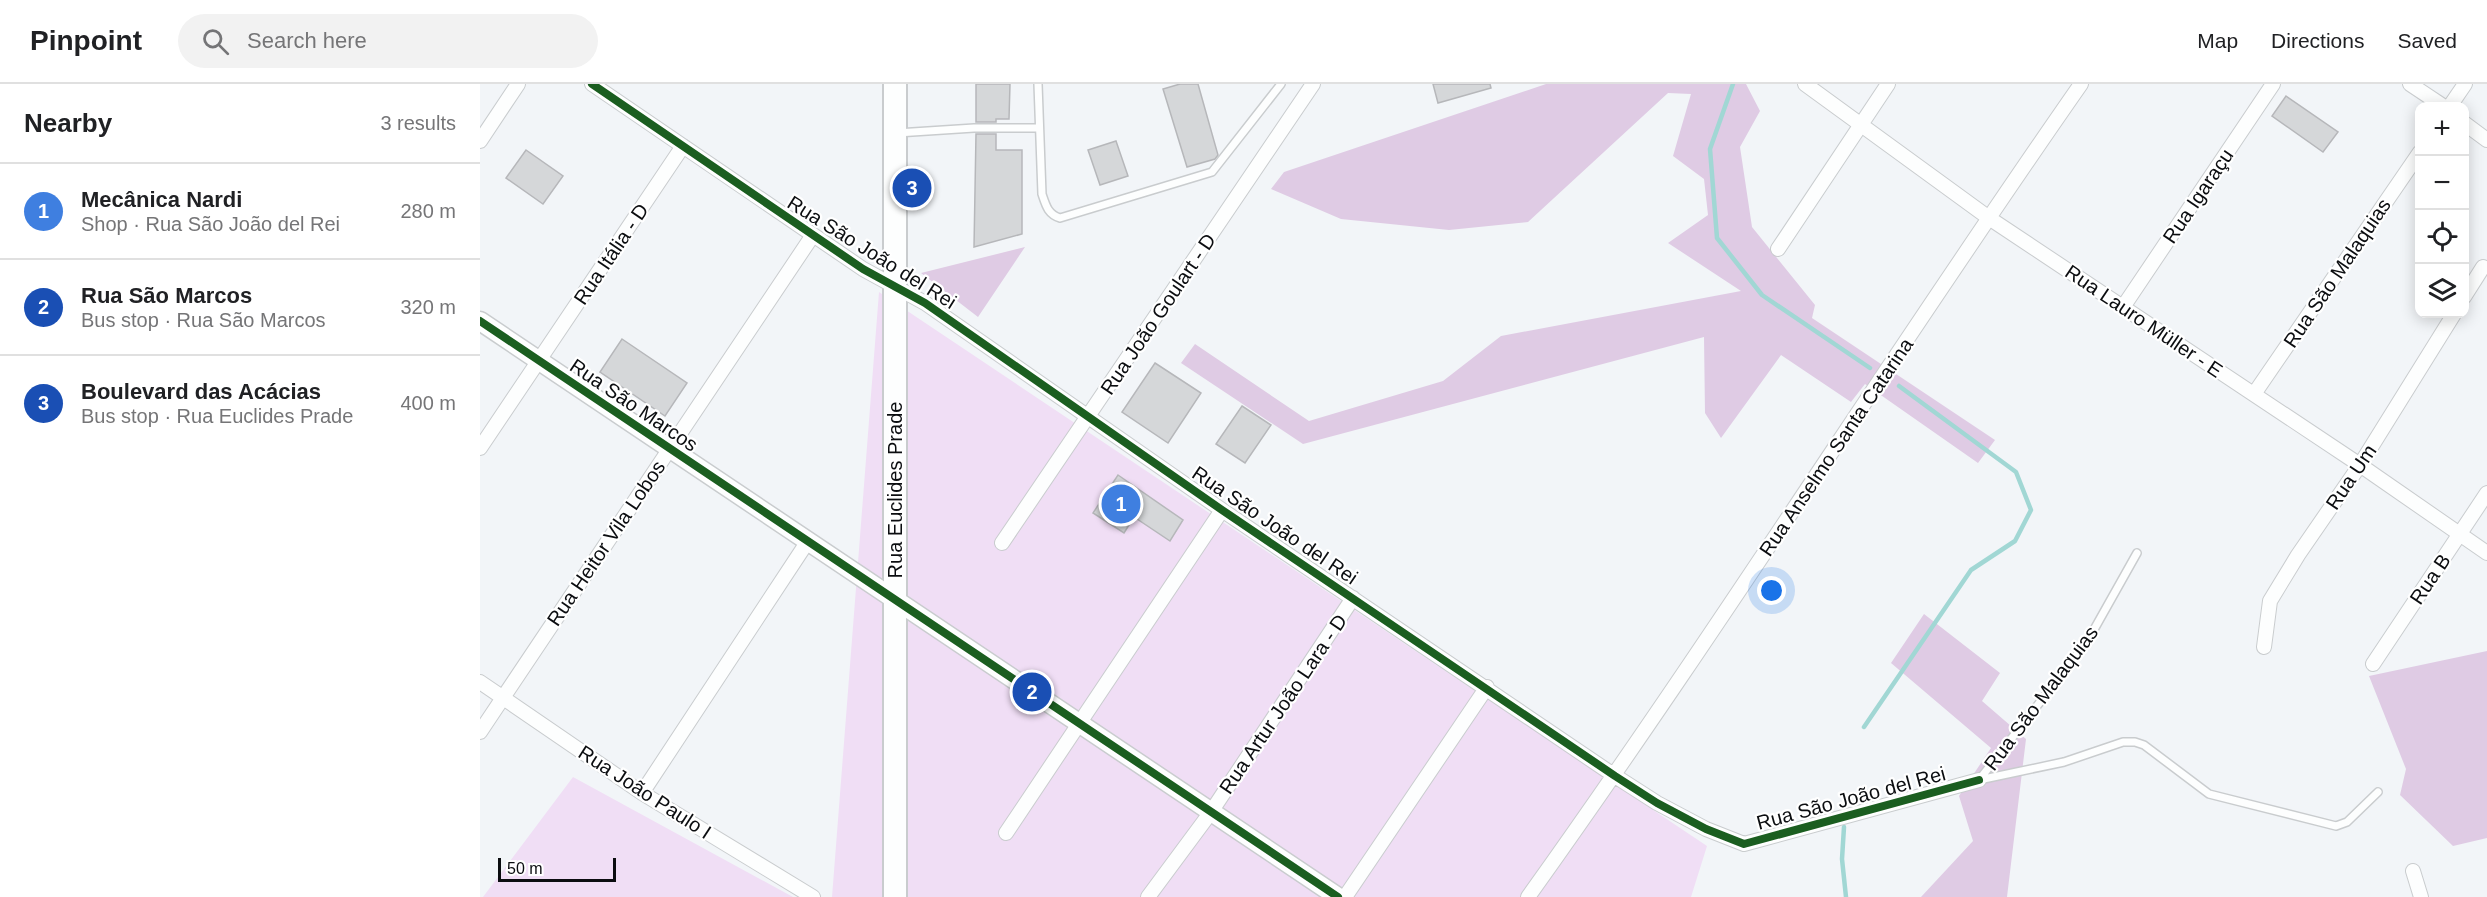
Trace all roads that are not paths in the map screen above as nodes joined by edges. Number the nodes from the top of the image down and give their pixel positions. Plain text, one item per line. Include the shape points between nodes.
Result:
1 (518, 84) edge
2 (592, 84) edge
3 (896, 84) edge
4 (1038, 84) edge
5 (1281, 84) edge
6 (1313, 84) edge
7 (1805, 84) edge
8 (1888, 84) edge
9 (2081, 84) edge
10 (2273, 84) edge
11 (2410, 84) edge
12 (2465, 84) edge
13 (2437, 102) edge
14 (2453, 102) edge
15 (1860, 126) junction
16 (2469, 127) edge
17 (1038, 128) junction
18 (896, 134) junction
19 (2487, 140) edge
20 (480, 141) edge
21 (683, 146) junction
22 (2417, 156) edge
23 (1989, 218) junction
24 (813, 235) junction
25 (1778, 249) dead end
26 (2486, 264) edge
27 (896, 286) junction
28 (2469, 290) edge
29 (2123, 308) junction
30 (2452, 318) edge
31 (480, 321) edge
32 (539, 361) junction
33 (2254, 394) junction
34 (1089, 416) junction
35 (480, 448) edge
36 (670, 449) junction
37 (2360, 465) junction
38 (2487, 493) edge
39 (1222, 510) junction
40 (2460, 535) junction
41 (808, 541) junction
42 (1002, 543) dead end
43 (2137, 553) dead end
44 (2487, 553) edge
45 (1353, 598) junction
46 (894, 600) junction
47 (2264, 646) dead end
48 (2373, 664) dead end
49 (480, 682) edge
50 (1486, 687) junction
51 (503, 698) junction
52 (1079, 723) junction
53 (480, 732) edge
54 (1615, 776) junction
55 (1979, 780) junction
56 (2378, 792) dead end
57 (642, 793) junction
58 (1210, 812) junction
59 (1006, 833) dead end
60 (2413, 871) dead end
61 (813, 897) edge
62 (895, 897) edge
63 (1148, 897) edge
64 (1338, 897) edge
65 (1345, 897) edge
66 (1528, 897) edge
67 (2421, 897) edge

1 - 20 street
2 - 21 street, Rua São João del Rei
3 - 18 main road, Rua Euclides Prade
4 - 17 lane
5 - 17 lane via 1212,172 1060,219 1046,208 1042,194
6 - 34 street, Rua João Goulart - D
7 - 15 street, Rua Lauro Müller - E
8 - 15 street
9 - 23 street, Rua Anselmo Santa Catarina
10 - 29 street, Rua Igaraçu
11 - 13 street
12 - 14 street
15 - 23 street, Rua Lauro Müller - E
15 - 25 street
16 - 19 street
17 - 18 lane
18 - 27 main road, Rua Euclides Prade
21 - 24 street, Rua São João del Rei
21 - 32 street, Rua Itália - D
22 - 33 street, Rua São Malaquias
23 - 29 street, Rua Lauro Müller - E
23 - 54 street, Rua Anselmo Santa Catarina
24 - 27 street, Rua São João del Rei
24 - 36 street, Rua Heitor Vila Lobos
26 - 28 street
27 - 34 street, Rua São João del Rei
27 - 46 main road, Rua Euclides Prade
29 - 33 street, Rua Lauro Müller - E
30 - 37 street, Rua Um
31 - 32 street, Rua São Marcos
32 - 35 street, Rua Itália - D
32 - 36 street, Rua São Marcos
33 - 37 street, Rua Lauro Müller - E
34 - 39 street, Rua São João del Rei
34 - 42 street, Rua João Goulart - D
36 - 41 street, Rua São Marcos
36 - 51 street, Rua Heitor Vila Lobos
37 - 40 street, Rua Lauro Müller - E
37 - 47 street, Rua Um via 2270,601
38 - 40 street, Rua B
39 - 45 street, Rua São João del Rei
39 - 52 street
40 - 44 street, Rua Lauro Müller - E
40 - 48 street, Rua B
41 - 46 street, Rua São Marcos
41 - 57 street
43 - 55 lane, Rua São Malaquias via 2087,642
45 - 50 street, Rua São João del Rei
45 - 58 street, Rua Artur João Lara - D
46 - 52 street, Rua São Marcos
46 - 62 main road, Rua Euclides Prade
49 - 51 street, Rua João Paulo I
50 - 54 street, Rua São João del Rei
50 - 65 street
51 - 53 street, Rua Heitor Vila Lobos
51 - 57 street, Rua João Paulo I
52 - 58 street, Rua São Marcos
52 - 59 street
54 - 55 street, Rua São João del Rei via 1686,819 1744,844
54 - 66 street, Rua Anselmo Santa Catarina
55 - 56 lane, Rua São João del Rei via 2064,762 2123,742 2144,745 2209,794 2336,826 2347,822
57 - 61 street, Rua João Paulo I
58 - 63 street, Rua Artur João Lara - D
58 - 64 street, Rua São Marcos
60 - 67 street

